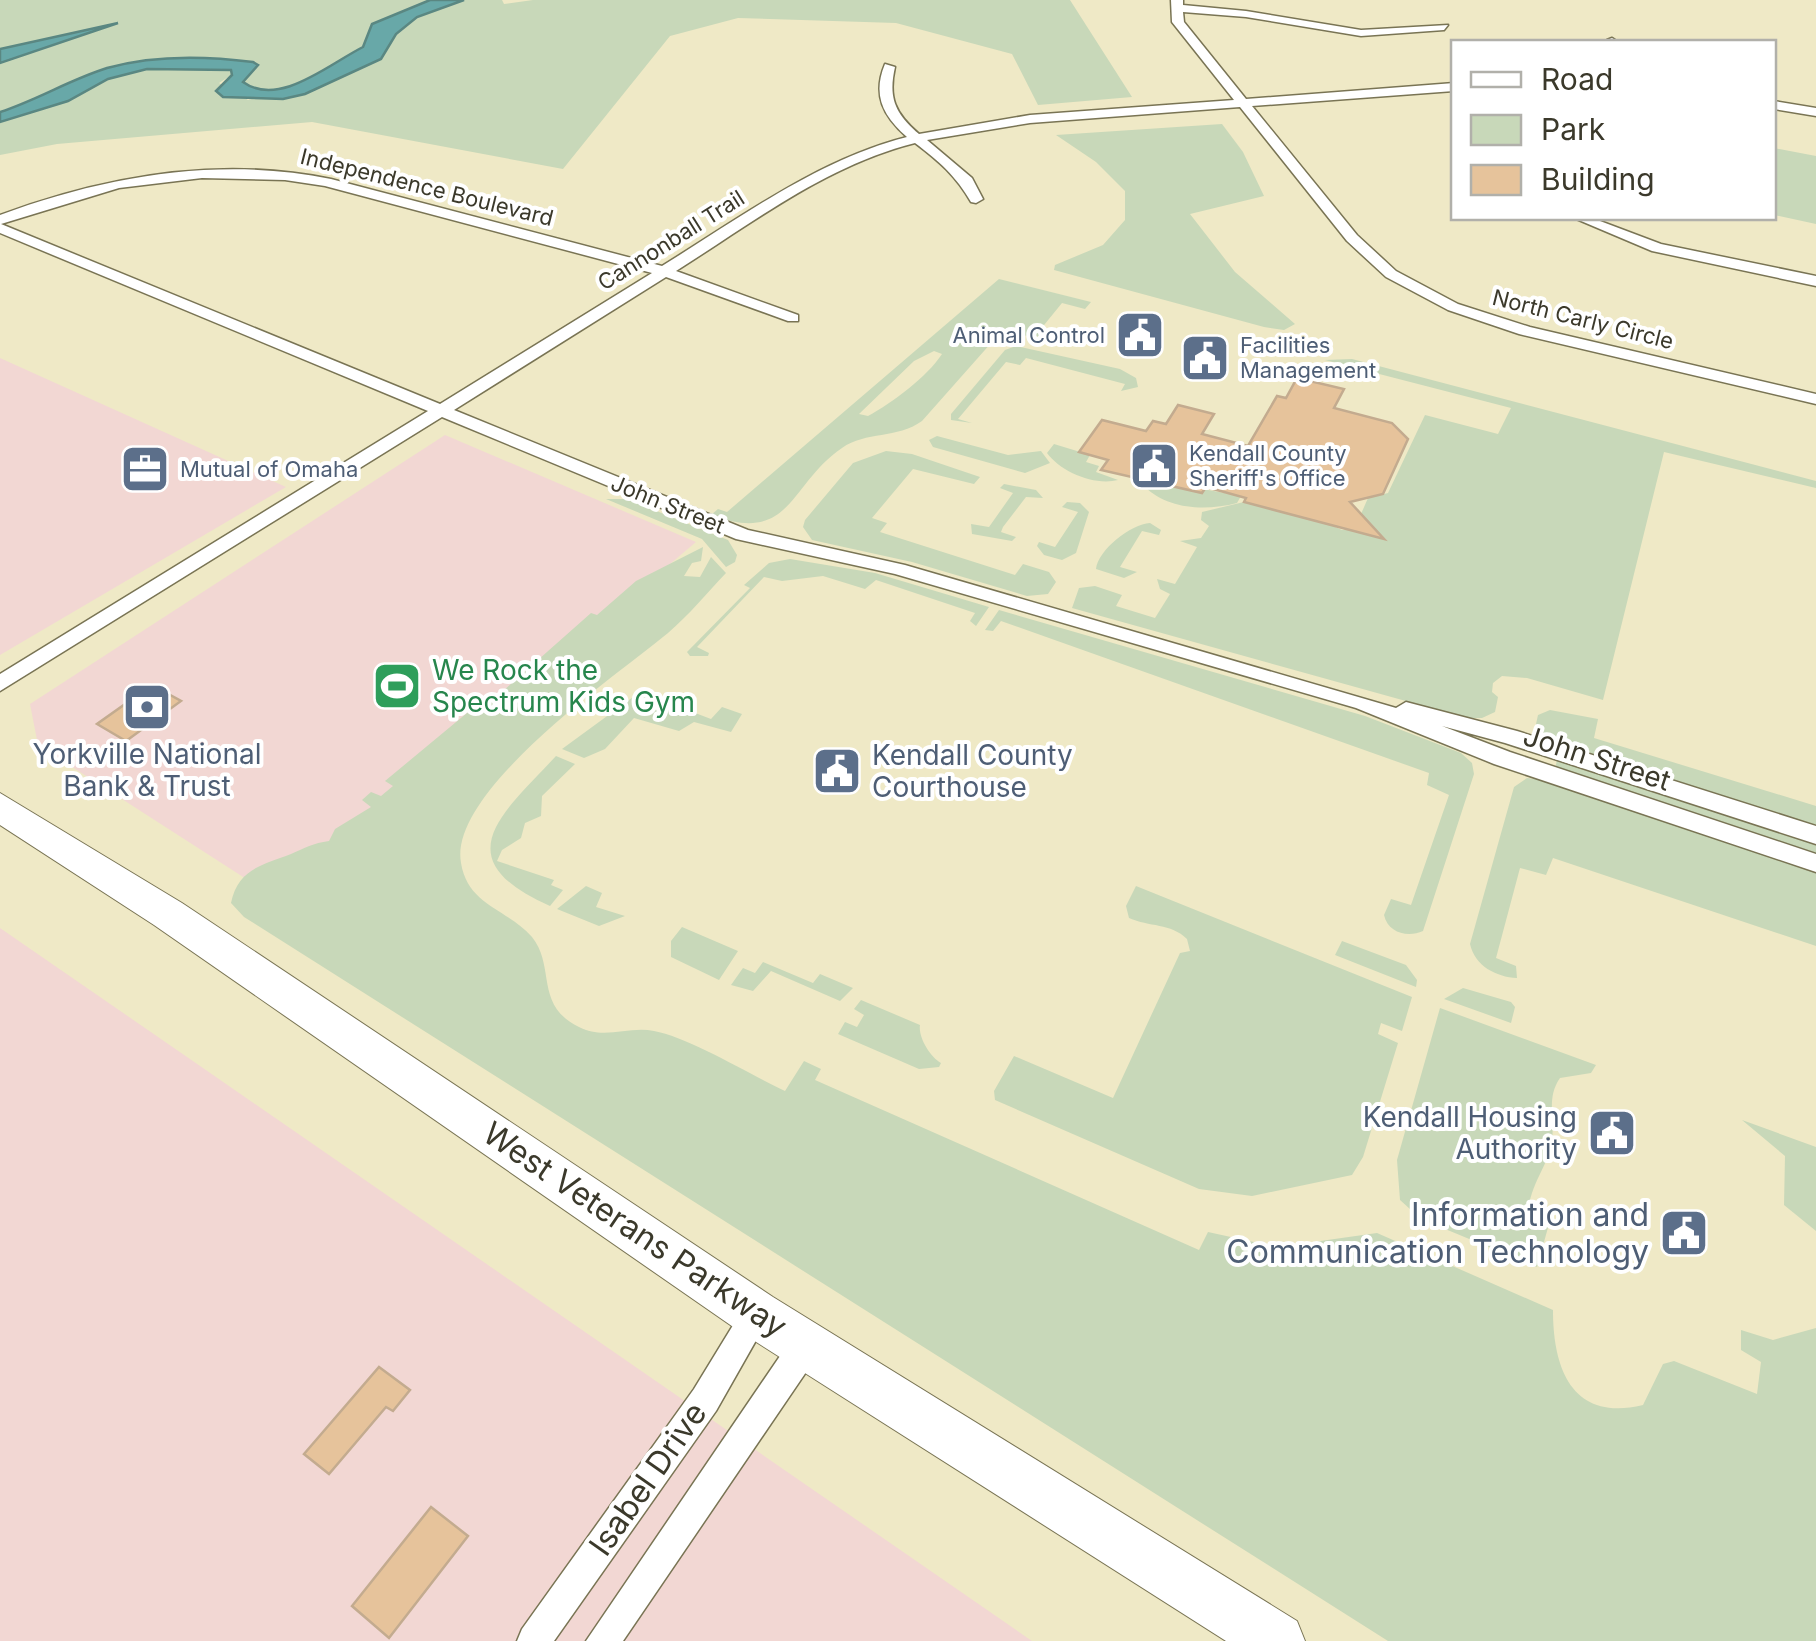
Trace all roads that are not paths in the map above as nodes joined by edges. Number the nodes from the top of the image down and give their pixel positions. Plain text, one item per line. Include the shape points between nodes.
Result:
1 (1176, 4) edge
2 (1444, 27) dead end
3 (889, 67) dead end
4 (1447, 87) edge
5 (1244, 103) junction
6 (1776, 104) edge
7 (1816, 112) edge
8 (917, 138) junction
9 (976, 199) dead end
10 (1586, 220) edge
11 (0, 224) edge
12 (666, 272) junction
13 (1816, 281) edge
14 (794, 318) dead end
15 (1816, 398) edge
16 (443, 412) junction
17 (0, 684) edge
18 (1363, 703) junction
19 (0, 807) edge
20 (1816, 836) edge
21 (1816, 862) edge
22 (756, 1314) junction
23 (806, 1345) junction
24 (534, 1641) edge
25 (602, 1641) edge
26 (1278, 1641) edge

1 - 2 street via 1361,33
1 - 5 street, North Carly Circle via 1178,22
3 - 8 street via 885,105
4 - 5 street, Cannonball Trail
5 - 8 street, Cannonball Trail via 1027,119
5 - 15 street, North Carly Circle via 1352,238 1416,289 1525,331
6 - 7 street
8 - 9 street via 962,172
8 - 12 street, Cannonball Trail via 824,173
10 - 13 street via 1652,246
11 - 12 street, Independence Boulevard via 72,194 148,179 276,174
11 - 16 street, John Street
12 - 14 street, Independence Boulevard
12 - 16 street, Cannonball Trail
16 - 17 street, Cannonball Trail
16 - 18 street, John Street via 744,535 898,569
18 - 20 street, John Street via 1508,736
18 - 21 street, John Street via 1502,758
19 - 22 main road, West Veterans Parkway
22 - 23 main road, West Veterans Parkway
22 - 24 street, Isabel Drive via 705,1400
23 - 25 street, Isabel Drive
23 - 26 main road, West Veterans Parkway

